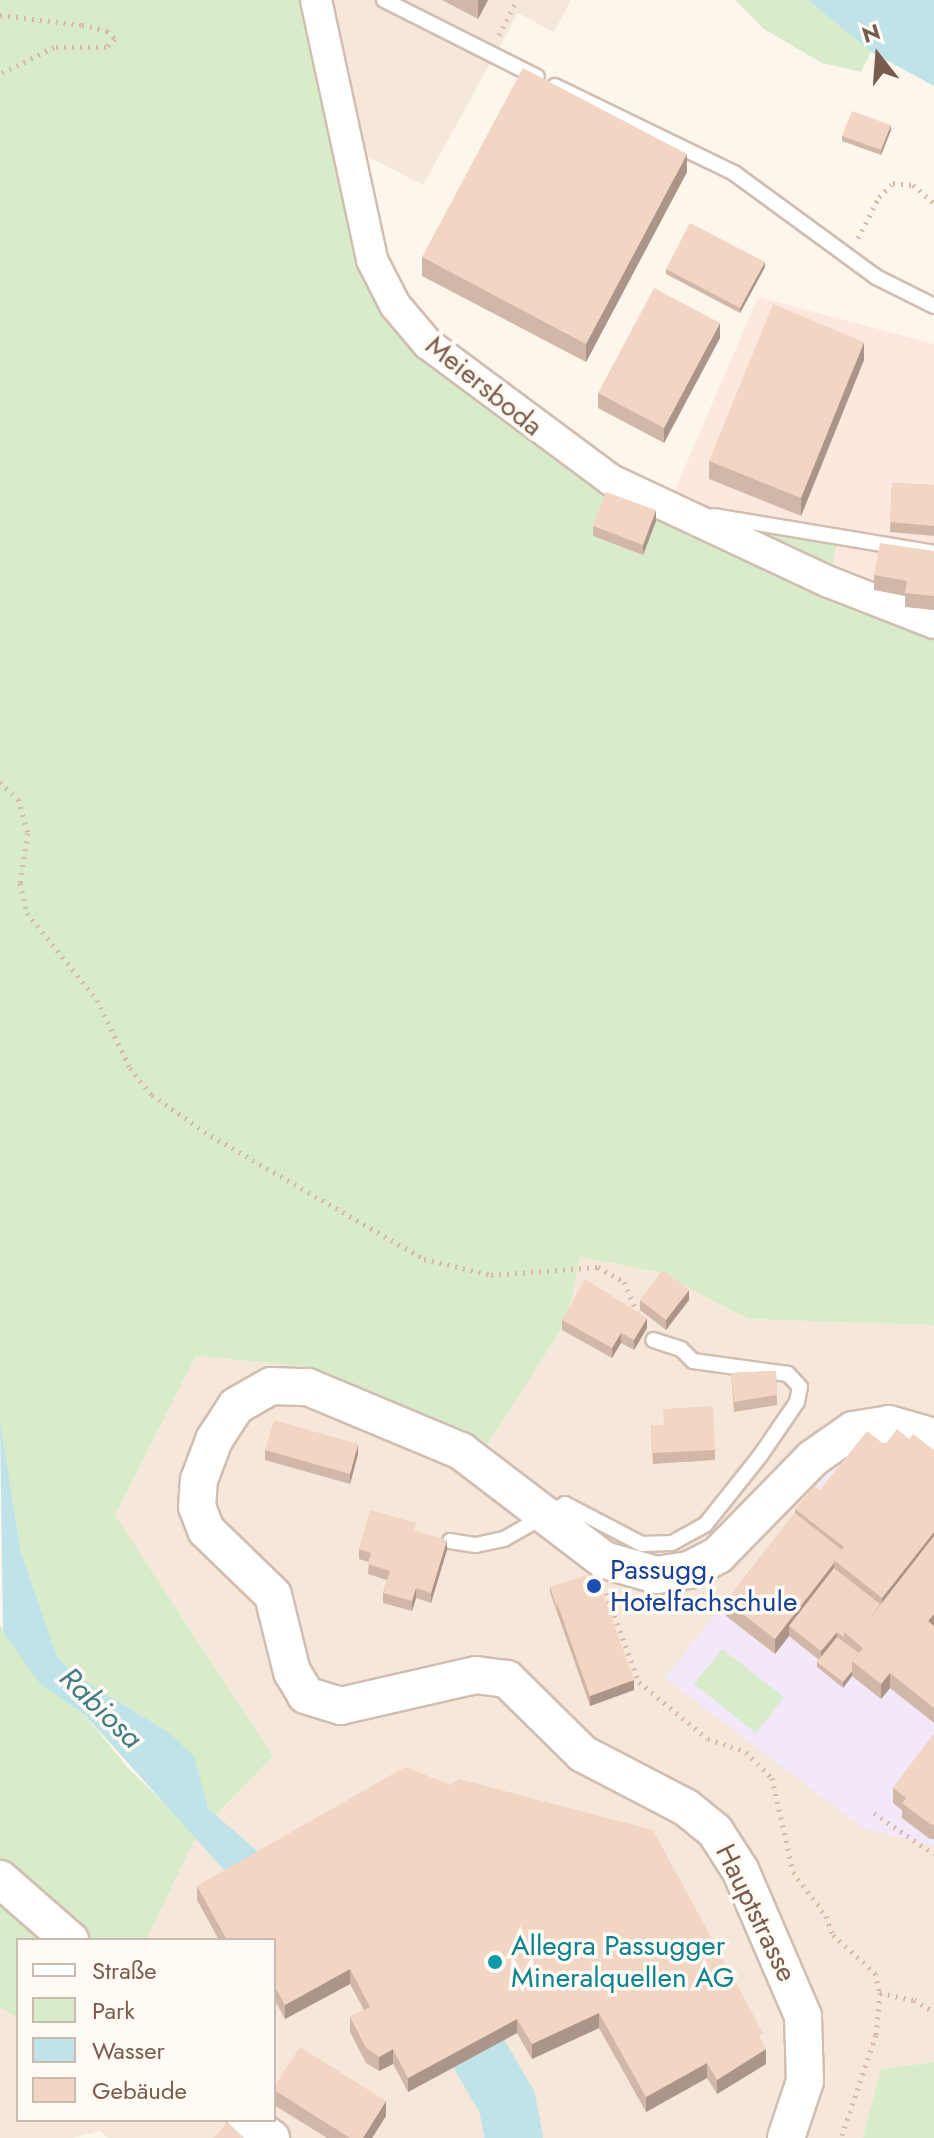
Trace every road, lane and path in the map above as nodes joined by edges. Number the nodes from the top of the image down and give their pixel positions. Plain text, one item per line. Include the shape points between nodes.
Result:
1 (316, 0) edge
2 (384, 0) edge
3 (517, 0) edge
4 (0, 15) edge
5 (490, 54) junction
6 (0, 74) edge
7 (934, 203) edge
8 (848, 257) junction
9 (934, 306) edge
10 (660, 502) junction
11 (934, 553) edge
12 (934, 623) edge
13 (0, 782) edge
14 (653, 1340) joint
15 (934, 1437) edge
16 (543, 1515) junction
17 (450, 1541) edge
18 (604, 1560) junction
19 (874, 1813) dead end
20 (934, 1854) edge
21 (0, 1879) edge
22 (68, 1938) edge
23 (880, 1993) junction
24 (934, 2012) edge
25 (249, 2122) edge
26 (271, 2138) edge
27 (786, 2138) edge
28 (841, 2138) edge

1 - 10 street, Meiersboda via 372,260 412,327 443,360 583,463
2 - 5 lane
3 - 5 path
4 - 6 path via 82,25 107,31 115,39 106,47 54,47
5 - 8 lane via 734,173
7 - 8 path via 913,185 888,186
8 - 9 lane
10 - 11 lane via 748,523
10 - 12 street, Meiersboda via 852,592
13 - 14 path via 18,799 28,833 20,883 27,913 97,1000 130,1068 152,1095 211,1136 424,1259 491,1275 571,1266 608,1270 624,1282
14 - 16 lane via 681,1349 693,1361 788,1374 798,1383 799,1397 750,1470 689,1537 663,1545 633,1542 568,1504
15 - 18 street via 889,1424 853,1430 834,1440 729,1547 689,1570 642,1574
16 - 17 lane via 495,1542
16 - 18 street, Hauptstrasse
16 - 27 street, Hauptstrasse via 452,1446 326,1393 288,1384 271,1386 236,1406 214,1440 196,1495 206,1530 273,1595 292,1672 316,1702 361,1704 476,1675 507,1679 583,1754 685,1807 715,1831 740,1870 803,2016 805,2081
18 - 23 path via 606,1594 637,1680 708,1739 746,1752 771,1776 793,1872 826,1916 833,1935 872,1968
19 - 20 path
21 - 22 street
23 - 24 path via 914,2000
23 - 28 path via 876,2035
25 - 26 street

